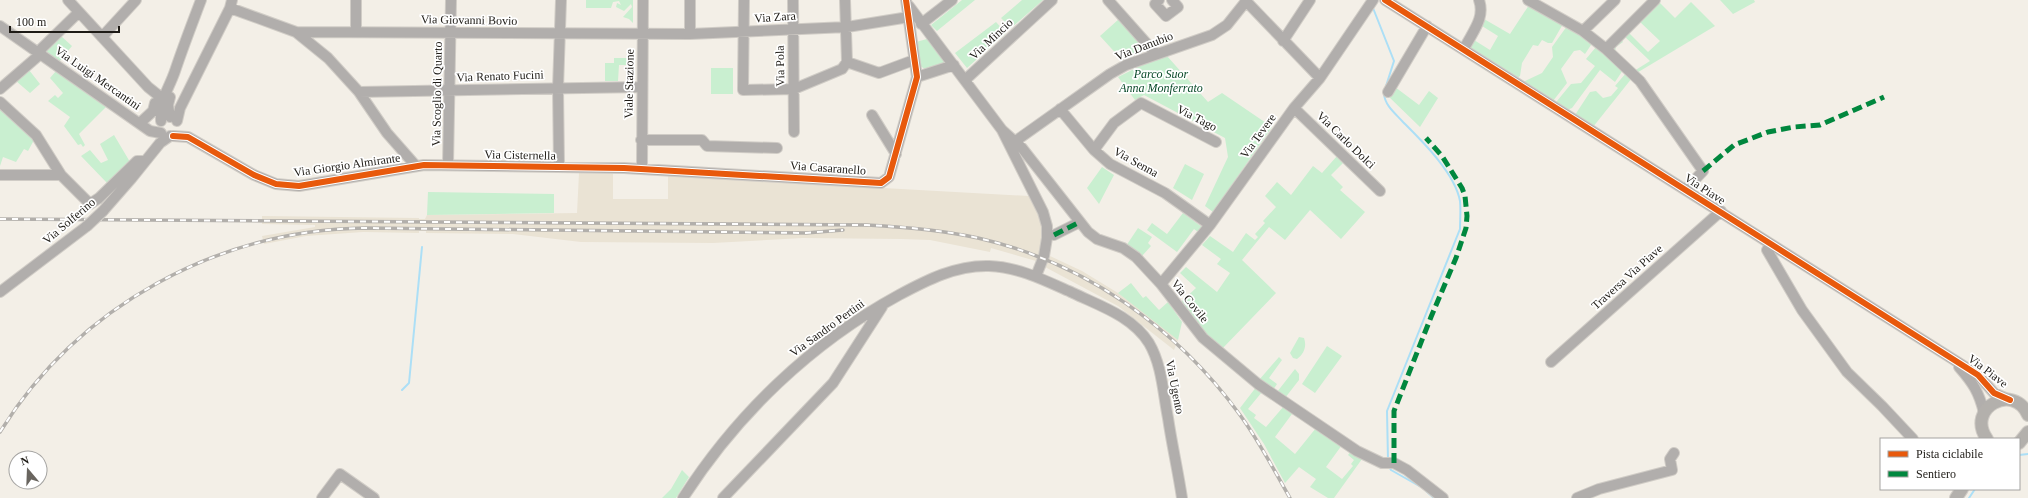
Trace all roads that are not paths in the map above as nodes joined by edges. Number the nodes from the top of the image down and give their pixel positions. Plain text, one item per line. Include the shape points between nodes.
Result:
1 (68, 0) edge
2 (136, 0) edge
3 (201, 0) edge
4 (356, 0) edge
5 (451, 0) edge
6 (561, 0) edge
7 (643, 0) edge
8 (690, 0) edge
9 (744, 0) edge
10 (793, 0) edge
11 (845, 0) edge
12 (952, 0) edge
13 (1052, 0) edge
14 (1108, 0) edge
15 (1159, 0) edge
16 (1172, 0) edge
17 (1310, 0) edge
18 (1373, 0) edge
19 (1385, 0) edge
20 (1479, 0) edge
21 (1528, 0) edge
22 (1615, 0) edge
23 (1655, 0) edge
24 (906, 1) edge
25 (1246, 1) edge
26 (231, 4) edge
27 (79, 12) junction
28 (909, 17) junction
29 (921, 24) junction
30 (0, 26) edge
31 (1427, 26) junction
32 (847, 27) junction
33 (792, 29) junction
34 (356, 31) junction
35 (1583, 31) junction
36 (296, 32) junction
37 (744, 32) junction
38 (450, 33) junction
39 (560, 33) junction
40 (643, 34) junction
41 (690, 34) junction
42 (929, 34) junction
43 (102, 37) junction
44 (912, 39) junction
45 (1283, 42) junction
46 (1466, 45) dead end
47 (1606, 49) junction
48 (40, 53) junction
49 (1156, 54) junction
50 (914, 60) junction
51 (847, 62) junction
52 (954, 64) junction
53 (917, 77) junction
54 (1320, 78) junction
55 (965, 80) junction
56 (642, 87) junction
57 (558, 88) junction
58 (794, 89) junction
59 (0, 90) edge
60 (450, 91) junction
61 (359, 92) junction
62 (1388, 92) dead end
63 (162, 101) junction
64 (0, 102) edge
65 (1294, 108) junction
66 (1060, 109) junction
67 (872, 115) dead end
68 (140, 123) junction
69 (167, 126) junction
70 (794, 132) dead end
71 (641, 140) junction
72 (1216, 142) dead end
73 (1013, 144) junction
74 (777, 148) dead end
75 (1094, 150) junction
76 (896, 154) junction
77 (408, 156) junction
78 (145, 160) junction
79 (448, 165) junction
80 (416, 166) junction
81 (559, 166) junction
82 (642, 168) junction
83 (376, 173) junction
84 (60, 174) junction
85 (0, 175) edge
86 (1686, 189) junction
87 (1380, 191) dead end
88 (1721, 211) junction
89 (1080, 222) junction
90 (1210, 225) junction
91 (1054, 235) dead end
92 (1770, 245) junction
93 (1036, 276) junction
94 (1160, 284) junction
95 (0, 292) edge
96 (885, 303) junction
97 (1952, 359) junction
98 (1551, 362) dead end
99 (2010, 400) junction
100 (1984, 413) junction
101 (2028, 414) edge
102 (1912, 438) edge
103 (1985, 438) edge
104 (1674, 453) dead end
105 (1584, 497) edge
106 (322, 498) edge
107 (374, 498) edge
108 (683, 498) edge
109 (723, 498) edge
110 (1182, 498) edge
111 (1443, 498) edge

1 - 27 street
2 - 43 street
3 - 63 street via 173,75 174,85
4 - 34 street
5 - 38 street, Via Scoglio di Quarto
6 - 39 street
7 - 40 street, Viale Stazione
8 - 41 street
9 - 37 street
10 - 33 street, Via Pola
11 - 32 street
12 - 29 street
13 - 55 street, Via Mincio
14 - 49 street
15 - 16 street via 1154,4 1166,16 1178,7
17 - 45 street
18 - 54 street, Via Tevere
19 - 31 street, Via Piave
20 - 46 street via 1480,21
21 - 35 street
22 - 35 street
23 - 47 street
24 - 28 street
24 - 29 street, Via Covile
25 - 45 street
25 - 49 street, Via Danubio via 1227,25 1212,35
26 - 36 street
26 - 69 street via 180,108
27 - 43 street
27 - 48 street
28 - 32 street, Via Zara
28 - 44 street
29 - 42 street, Via Covile
30 - 48 street, Via Luigi Mercantini
31 - 62 street
31 - 86 street, Via Piave
32 - 33 street, Via Zara
32 - 51 street
33 - 37 street, Via Zara
33 - 58 street, Via Pola
34 - 36 street, Via Giovanni Bovio
34 - 38 street, Via Giovanni Bovio
35 - 47 street
36 - 61 street via 328,58
37 - 41 street, Via Zara
37 - 58 street via 743,90
38 - 39 street, Via Giovanni Bovio
38 - 60 street, Via Scoglio di Quarto
39 - 40 street, Via Giovanni Bovio
39 - 57 street
40 - 41 street, Via Zara
40 - 56 street, Viale Stazione
42 - 44 street
42 - 52 street, Via Covile
43 - 63 street
44 - 50 street
45 - 54 street
47 - 86 street via 1640,81 1702,171
48 - 59 street
48 - 68 street, Via Luigi Mercantini
49 - 66 street, Via Danubio via 1110,74
50 - 51 street via 879,73
50 - 53 street
51 - 58 street via 842,69
52 - 53 street
52 - 55 street, Via Covile
53 - 76 street, Via Casaranello
54 - 65 street, Via Tevere
55 - 73 street, Via Covile
56 - 57 street, Via Renato Fucini
56 - 71 street, Viale Stazione
57 - 60 street, Via Renato Fucini
57 - 81 street
58 - 70 street, Via Pola
60 - 61 street, Via Renato Fucini
60 - 79 street, Via Scoglio di Quarto
61 - 77 street via 387,133
63 - 68 street
63 - 69 street
64 - 84 street via 36,135
65 - 87 street, Via Carlo Dolci
65 - 90 street, Via Tevere
66 - 73 street, Via Danubio
66 - 75 street, Via Senna
67 - 76 street
68 - 69 street, Via Luigi Mercantini via 150,131
69 - 78 street, Via Solferino via 160,143
69 - 83 street, Via Giorgio Almirante via 254,176 276,184 299,186
71 - 74 street via 702,140 707,146
71 - 82 street, Viale Stazione
72 - 75 street, Via Tago via 1141,103 1114,123
73 - 89 street, Via Covile
73 - 93 street via 1046,220 1046,246
75 - 90 street, Via Senna via 1110,164 1165,192
76 - 82 street, Via Casaranello via 889,177 881,182
77 - 80 street
77 - 83 street, Via Giorgio Almirante
78 - 84 street via 137,161 90,204
78 - 95 street, Via Solferino, bridge via 103,211 87,226
79 - 80 street, Via Cisternella
79 - 81 street, Via Cisternella
80 - 83 street, Via Giorgio Almirante
81 - 82 street, Via Cisternella
84 - 85 street
86 - 88 street, Via Piave
88 - 92 street, Via Piave
88 - 98 street, Traversa Via Piave
89 - 91 street
89 - 94 street, Via Covile via 1097,239 1127,251
90 - 94 street, Via Tevere
92 - 97 street, Via Piave
92 - 102 street via 1767,250 1802,310 1847,372
93 - 96 street, Via Sandro Pertini via 1000,267 967,268 935,276
93 - 110 street, Via Ugento via 1122,316 1137,328 1148,342 1159,369
94 - 111 street, Via Covile via 1203,338 1258,384 1357,451 1382,463 1394,463 1407,470
96 - 108 street, Via Sandro Pertini via 833,337 796,366 728,436
96 - 109 street via 833,383
97 - 99 street, Via Piave via 1978,374 1994,393
97 - 100 street, Via Piave via 1974,384
99 - 100 main road via 1994,402
99 - 101 main road via 2022,406
100 - 103 main road via 1982,428
104 - 105 street via 1670,459 1672,470 1599,489
106 - 107 street via 340,474

